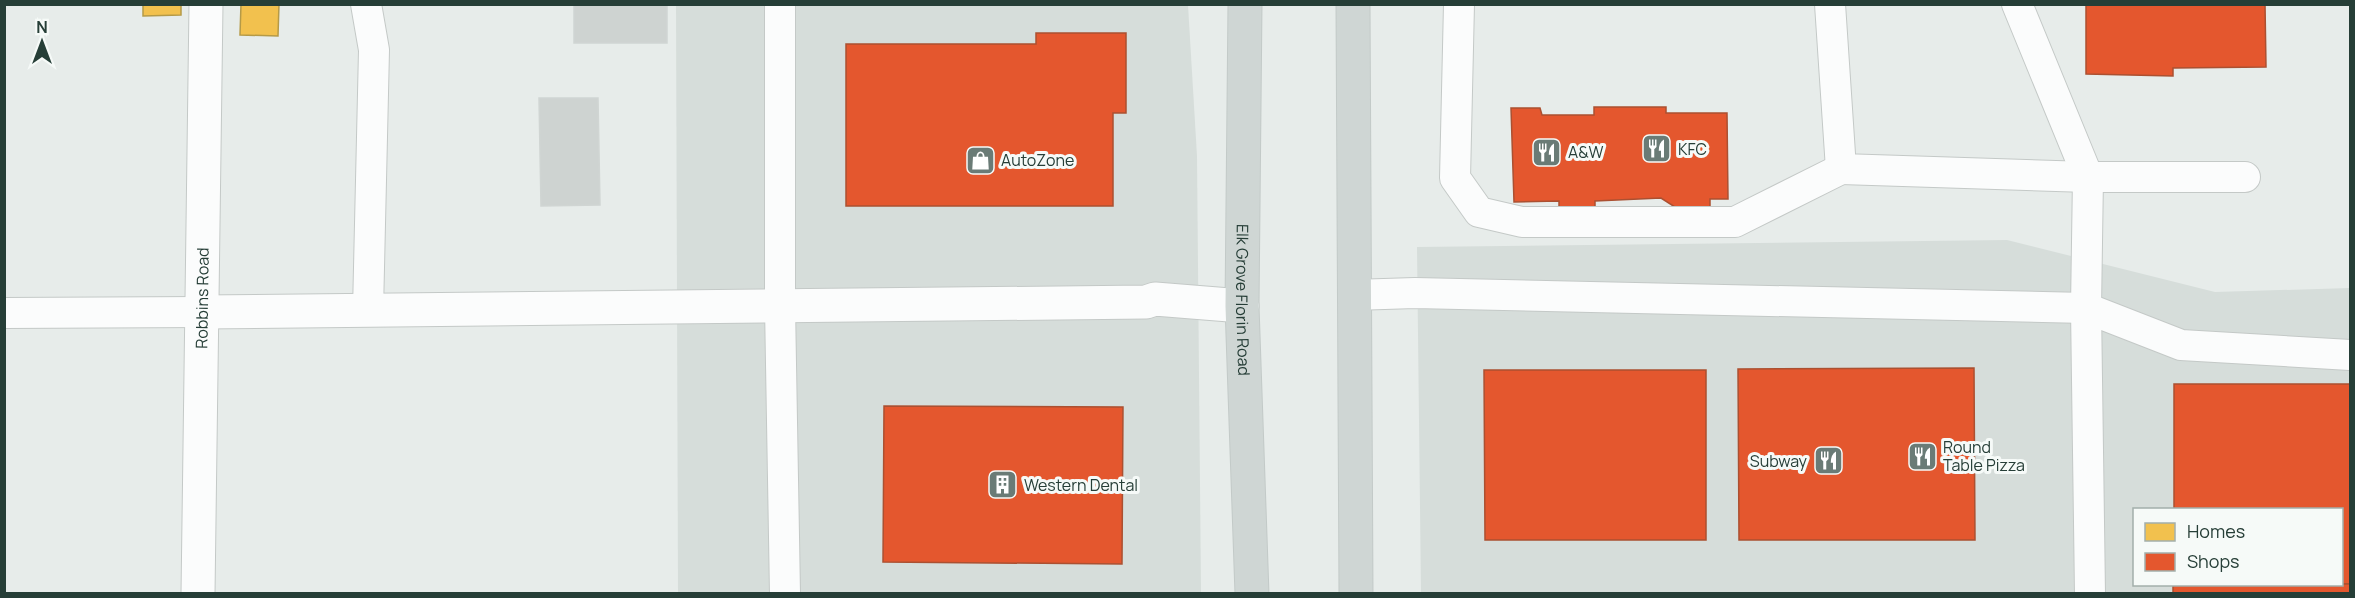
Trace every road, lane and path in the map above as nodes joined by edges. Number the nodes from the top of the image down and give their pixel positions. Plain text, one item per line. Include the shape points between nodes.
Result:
1 (206, 4) edge
2 (366, 4) edge
3 (780, 4) edge
4 (1245, 4) edge
5 (1353, 4) edge
6 (1459, 4) edge
7 (1830, 4) edge
8 (2017, 4) edge
9 (1841, 169) junction
10 (2088, 177) junction
11 (2245, 177) dead end
12 (1353, 295) junction
13 (780, 306) junction
14 (1242, 306) junction
15 (2086, 308) junction
16 (368, 311) junction
17 (202, 312) junction
18 (4, 313) edge
19 (2350, 355) edge
20 (198, 594) edge
21 (785, 594) edge
22 (1252, 594) edge
23 (1356, 594) edge
24 (2090, 594) edge

1 - 17 street, Robbins Road
2 - 16 lane via 374,50
3 - 13 lane
4 - 14 main road, Elk Grove Florin Road
5 - 12 main road
6 - 9 lane via 1455,178 1479,212 1522,222 1735,222
7 - 9 lane
8 - 10 lane
9 - 10 lane
10 - 11 lane
10 - 15 lane
12 - 15 lane via 1415,293
12 - 23 main road
13 - 14 street via 1155,299
13 - 16 street
13 - 21 lane
14 - 22 main road, Elk Grove Florin Road
15 - 19 lane via 2181,345
15 - 24 lane
16 - 17 street
17 - 18 lane
17 - 20 street, Robbins Road

